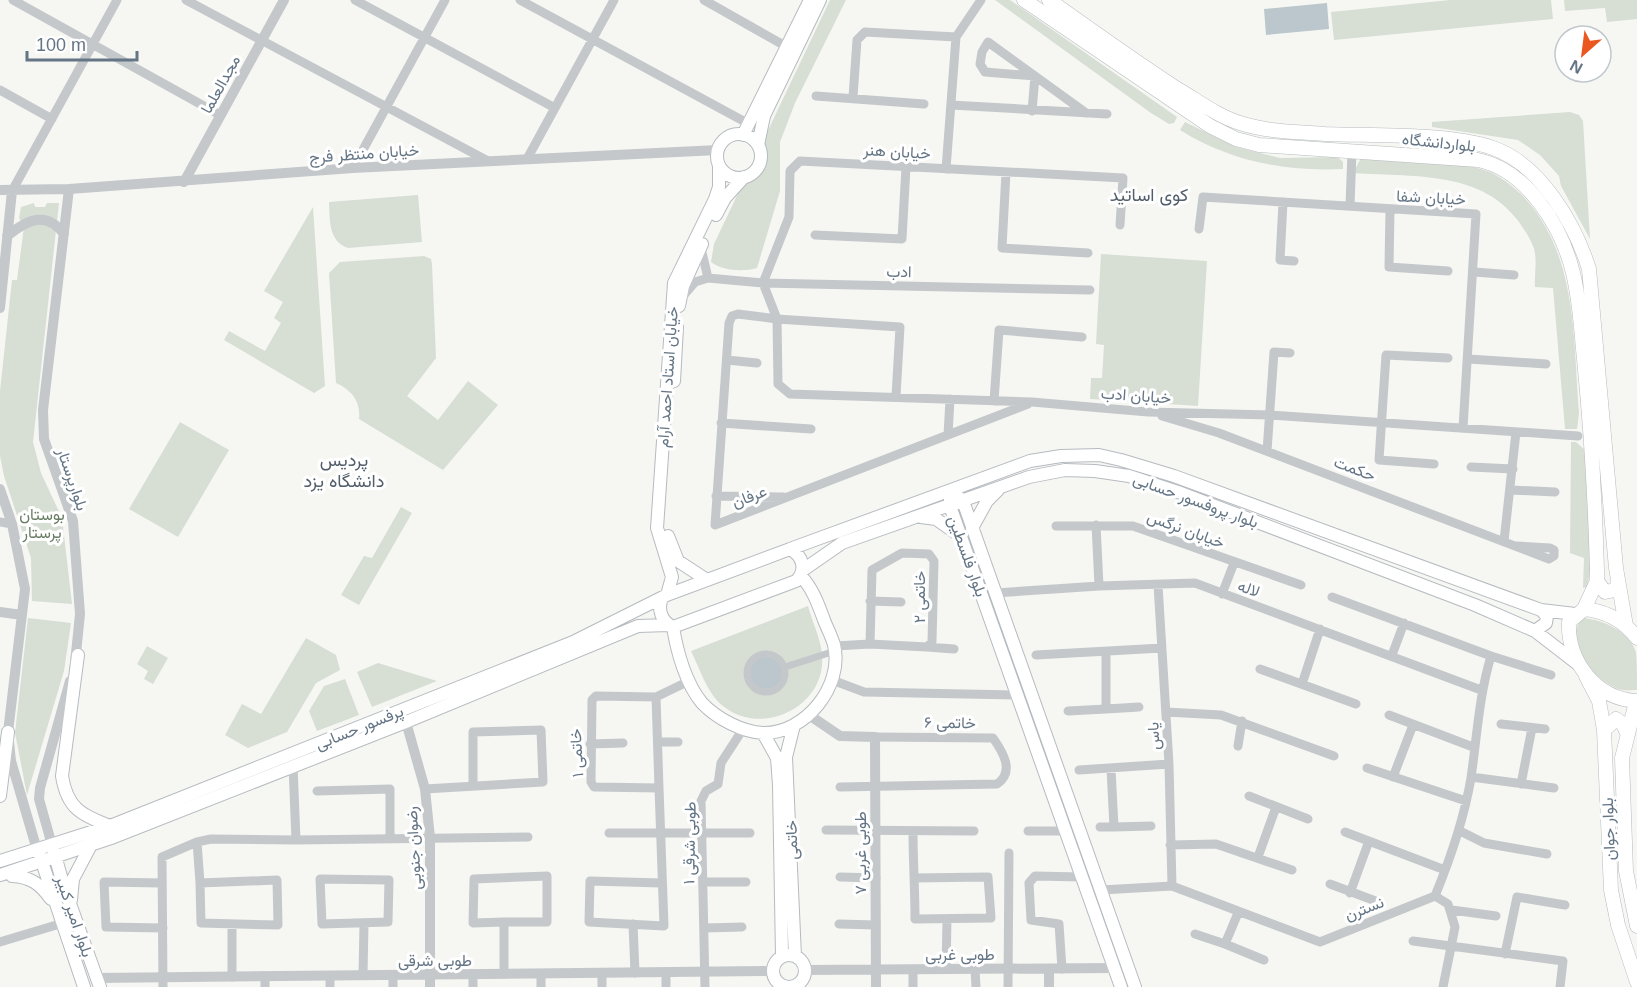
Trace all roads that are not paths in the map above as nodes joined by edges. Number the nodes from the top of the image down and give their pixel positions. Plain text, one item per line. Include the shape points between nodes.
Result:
1 (13, 0) edge
2 (117, 0) edge
3 (186, 0) edge
4 (284, 0) edge
5 (355, 0) edge
6 (445, 0) edge
7 (520, 0) edge
8 (614, 0) edge
9 (704, 0) edge
10 (810, 0) edge
11 (820, 0) edge
12 (981, 0) edge
13 (1024, 0) edge
14 (1049, 0) edge
15 (956, 37) junction
16 (424, 39) junction
17 (593, 39) junction
18 (1093, 40) junction
19 (261, 42) junction
20 (93, 44) junction
21 (787, 47) junction
22 (1035, 76) junction
23 (0, 90) edge
24 (816, 96) dead end
25 (854, 97) junction
26 (924, 104) dead end
27 (951, 105) junction
28 (387, 107) junction
29 (555, 108) junction
30 (1032, 111) junction
31 (1086, 113) junction
32 (1107, 114) dead end
33 (220, 115) junction
34 (52, 119) junction
35 (746, 130) junction
36 (758, 145) junction
37 (718, 150) junction
38 (1352, 151) junction
39 (527, 159) junction
40 (488, 161) junction
41 (719, 166) junction
42 (906, 167) junction
43 (353, 168) junction
44 (946, 169) junction
45 (1006, 172) junction
46 (744, 177) junction
47 (184, 182) junction
48 (0, 184) edge
49 (69, 189) junction
50 (0, 190) edge
51 (12, 191) junction
52 (0, 195) edge
53 (1283, 202) junction
54 (1350, 206) junction
55 (1390, 210) junction
56 (1120, 225) dead end
57 (1199, 229) dead end
58 (64, 234) junction
59 (815, 235) dead end
60 (8, 236) junction
61 (701, 245) junction
62 (1088, 253) dead end
63 (1294, 261) dead end
64 (1448, 271) dead end
65 (1474, 272) junction
66 (1514, 275) dead end
67 (708, 278) junction
68 (763, 283) junction
69 (1090, 290) dead end
70 (680, 300) junction
71 (0, 308) edge
72 (777, 319) junction
73 (1082, 337) dead end
74 (1290, 353) dead end
75 (1448, 358) dead end
76 (1469, 359) junction
77 (727, 360) junction
78 (756, 363) dead end
79 (1546, 364) dead end
80 (896, 396) junction
81 (950, 399) junction
82 (994, 401) junction
83 (1032, 402) junction
84 (1148, 412) junction
85 (1270, 415) junction
86 (1589, 418) junction
87 (721, 423) junction
88 (1381, 423) junction
89 (1463, 428) junction
90 (811, 429) dead end
91 (1516, 432) junction
92 (948, 435) junction
93 (1578, 436) junction
94 (1267, 451) junction
95 (1592, 454) junction
96 (1434, 464) dead end
97 (1471, 467) dead end
98 (1514, 469) junction
99 (1002, 486) junction
100 (0, 489) edge
101 (951, 490) junction
102 (1512, 490) junction
103 (1555, 492) dead end
104 (716, 496) junction
105 (790, 497) junction
106 (963, 501) junction
107 (950, 506) junction
108 (914, 517) junction
109 (0, 522) edge
110 (12, 524) junction
111 (1096, 525) junction
112 (1056, 526) dead end
113 (972, 528) junction
114 (961, 536) junction
115 (1504, 541) junction
116 (790, 549) junction
117 (1549, 559) dead end
118 (1234, 563) junction
119 (686, 567) junction
120 (802, 573) junction
121 (672, 577) junction
122 (707, 580) junction
123 (1597, 581) junction
124 (1618, 584) junction
125 (1158, 585) junction
126 (1301, 585) dead end
127 (1099, 586) junction
128 (995, 593) junction
129 (1222, 594) junction
130 (665, 597) junction
131 (1332, 597) dead end
132 (870, 602) junction
133 (901, 602) dead end
134 (1541, 610) junction
135 (1580, 611) junction
136 (0, 612) edge
137 (22, 615) junction
138 (1404, 623) junction
139 (671, 626) junction
140 (1320, 629) junction
141 (1535, 631) junction
142 (1634, 634) edge
143 (870, 644) junction
144 (927, 647) junction
145 (835, 648) junction
146 (1162, 648) junction
147 (954, 649) dead end
148 (1106, 652) junction
149 (78, 655) junction
150 (1036, 655) dead end
151 (1392, 655) junction
152 (1491, 656) junction
153 (785, 667) junction
154 (1260, 669) dead end
155 (1582, 670) junction
156 (1551, 675) dead end
157 (832, 680) junction
158 (689, 681) junction
159 (1302, 684) junction
160 (1481, 690) junction
161 (1016, 695) junction
162 (656, 697) junction
163 (1637, 702) edge
164 (1356, 704) dead end
165 (1139, 707) dead end
166 (1106, 709) junction
167 (1068, 711) dead end
168 (1166, 712) junction
169 (809, 715) junction
170 (1389, 715) dead end
171 (406, 722) junction
172 (1242, 722) junction
173 (1501, 724) dead end
174 (794, 725) junction
175 (1413, 725) junction
176 (1532, 728) junction
177 (743, 729) junction
178 (1545, 729) dead end
179 (1604, 730) junction
180 (8, 732) junction
181 (763, 733) junction
182 (1627, 733) junction
183 (875, 736) junction
184 (658, 742) junction
185 (678, 742) dead end
186 (623, 743) dead end
187 (590, 744) junction
188 (1238, 746) dead end
189 (1473, 747) junction
190 (1334, 756) dead end
191 (1169, 764) junction
192 (293, 766) junction
193 (1367, 768) dead end
194 (1111, 770) junction
195 (1079, 771) dead end
196 (1393, 777) junction
197 (1471, 777) junction
198 (1521, 784) junction
199 (473, 785) junction
200 (875, 786) junction
201 (840, 787) dead end
202 (659, 788) junction
203 (1554, 788) dead end
204 (425, 789) junction
205 (317, 791) dead end
206 (39, 792) junction
207 (0, 796) edge
208 (1250, 796) dead end
209 (21, 798) junction
210 (1466, 801) junction
211 (1276, 807) junction
212 (1308, 819) dead end
213 (110, 826) junction
214 (1114, 826) junction
215 (1151, 826) dead end
216 (1100, 827) dead end
217 (826, 830) dead end
218 (875, 831) junction
219 (913, 831) junction
220 (974, 831) dead end
221 (1028, 831) dead end
222 (1066, 831) junction
223 (1460, 831) junction
224 (662, 832) junction
225 (702, 832) junction
226 (1345, 832) dead end
227 (609, 833) dead end
228 (750, 833) dead end
229 (528, 837) dead end
230 (430, 838) junction
231 (390, 839) junction
232 (296, 840) junction
233 (1369, 841) junction
234 (196, 842) junction
235 (52, 845) junction
236 (91, 845) junction
237 (1170, 845) junction
238 (37, 850) junction
239 (1009, 853) dead end
240 (1547, 854) dead end
241 (1258, 857) junction
242 (56, 858) junction
243 (0, 861) edge
244 (42, 863) junction
245 (1292, 870) dead end
246 (1445, 870) junction
247 (1, 875) edge
248 (1081, 877) junction
249 (840, 878) dead end
250 (914, 878) junction
251 (876, 879) junction
252 (703, 882) junction
253 (746, 882) dead end
254 (162, 883) junction
255 (200, 883) junction
256 (661, 883) junction
257 (1330, 884) dead end
258 (1172, 886) junction
259 (1101, 890) junction
260 (1350, 893) junction
261 (1435, 896) junction
262 (1381, 903) dead end
263 (1565, 905) dead end
264 (57, 907) junction
265 (72, 907) junction
266 (1452, 910) junction
267 (1238, 913) junction
268 (1496, 916) dead end
269 (947, 919) junction
270 (504, 922) junction
271 (63, 923) junction
272 (364, 923) junction
273 (232, 924) junction
274 (633, 924) junction
275 (839, 924) dead end
276 (876, 925) junction
277 (1637, 926) edge
278 (742, 927) dead end
279 (162, 928) junction
280 (705, 928) junction
281 (1195, 934) dead end
282 (1413, 941) dead end
283 (0, 942) edge
284 (1225, 944) junction
285 (1451, 946) junction
286 (1505, 954) junction
287 (789, 956) junction
288 (1264, 960) dead end
289 (1114, 968) junction
290 (914, 969) junction
291 (946, 969) junction
292 (975, 969) junction
293 (1008, 969) junction
294 (1049, 969) junction
295 (1062, 969) junction
296 (805, 970) junction
297 (876, 970) junction
298 (773, 971) junction
299 (706, 972) junction
300 (602, 973) junction
301 (634, 973) junction
302 (666, 973) junction
303 (473, 974) junction
304 (504, 974) junction
305 (541, 974) junction
306 (363, 975) junction
307 (393, 975) junction
308 (430, 975) junction
309 (232, 976) junction
310 (330, 981) edge
311 (98, 982) edge
312 (162, 982) edge
313 (201, 982) edge
314 (265, 982) edge
315 (1637, 982) edge
316 (788, 986) edge
317 (84, 987) edge
318 (393, 987) edge
319 (430, 987) edge
320 (473, 987) edge
321 (541, 987) edge
322 (602, 987) edge
323 (666, 987) edge
324 (705, 987) edge
325 (876, 987) edge
326 (913, 987) edge
327 (976, 987) edge
328 (1008, 987) edge
329 (1049, 987) edge
330 (1121, 987) edge
331 (1134, 987) edge
332 (1443, 987) edge
333 (1560, 987) edge

1 - 20 street
2 - 20 street
3 - 19 street
4 - 19 street, مجدالعلما
5 - 16 street
6 - 16 street
7 - 17 street
8 - 17 street
9 - 21 street
10 - 21 main road
11 - 36 main road via 764,116
12 - 15 street
13 - 18 main road, بلواردانشگاه
14 - 18 main road, بلواردانشگاه
15 - 25 street via 860,34
15 - 27 street
16 - 28 street
16 - 29 street
17 - 29 street
17 - 35 street
18 - 38 main road, بلواردانشگاه via 1202,121 1236,139 1259,145
18 - 124 main road, بلواردانشگاه via 1238,123 1289,132 1453,140 1493,148 1524,167 1542,185 1573,226 1589,269
19 - 28 street
19 - 33 street, مجدالعلما
20 - 33 street
20 - 34 street
21 - 35 main road
22 - 22 street via 985,72 980,64 982,52 988,42
22 - 30 street
22 - 31 street
23 - 34 street
24 - 25 street
25 - 26 street
27 - 30 street
27 - 44 street
28 - 40 street
28 - 43 street
29 - 39 street
30 - 31 street
31 - 32 street
33 - 47 street, مجدالعلما
34 - 51 street
35 - 36 main road
35 - 37 main road via 727,137
36 - 46 main road via 759,165
37 - 39 street, خیابان منتظر فرج
37 - 41 main road
38 - 54 street
38 - 86 main road, بلواردانشگاه via 1490,162 1534,196 1557,232 1573,273
39 - 40 street, خیابان منتظر فرج
40 - 43 street, خیابان منتظر فرج
41 - 46 main road via 732,177
41 - 121 main road, خیابان استاد احمد آرام via 715,199 674,283 657,528
42 - 44 street, خیابان هنر
42 - 59 street via 902,239
42 - 68 street, خیابان هنر via 800,161 790,171 789,217
43 - 47 street, خیابان منتظر فرج
44 - 45 street, خیابان هنر
45 - 56 street, خیابان هنر via 1123,178
45 - 62 street via 1002,248
46 - 61 main road, خیابان استاد احمد آرام via 725,198
47 - 49 street, خیابان منتظر فرج
48 - 51 street
49 - 51 street, خیابان منتظر فرج
49 - 58 street, بلوارپرستار
50 - 51 street, خیابان منتظر فرج
51 - 52 street, خیابان منتظر فرج
51 - 60 street
53 - 54 street, خیابان شفا
53 - 57 street, خیابان شفا via 1203,196
53 - 63 street via 1280,260
54 - 55 street, خیابان شفا
55 - 64 street via 1389,267
55 - 65 street, خیابان شفا via 1476,214
58 - 60 street via 51,221 41,218 23,222
58 - 149 street, بلوارپرستار via 43,410 44,439 73,521 80,614
60 - 71 street
61 - 67 street
61 - 70 main road, خیابان استاد احمد آرام
65 - 66 street
65 - 76 street, خیابان شفا
67 - 68 street, ادب
67 - 70 street via 695,282
68 - 69 street, ادب
68 - 72 street, خیابان ادب
70 - 119 main road, خیابان استاد احمد آرام via 665,527 678,561
72 - 77 street, عرفان via 732,316
72 - 80 street, خیابان ادب via 778,384 790,394
72 - 80 street via 900,327
73 - 82 street via 999,330
74 - 85 street via 1274,352
75 - 88 street via 1386,355
76 - 79 street
76 - 89 street, خیابان شفا
77 - 78 street
77 - 87 street, عرفان
80 - 81 street, خیابان ادب
81 - 82 street, خیابان ادب
81 - 92 street
82 - 83 street, خیابان ادب
83 - 84 street, خیابان ادب
83 - 92 street, عرفان
84 - 85 street, خیابان ادب
84 - 94 street, حکمت
85 - 88 street, خیابان ادب
85 - 94 street
86 - 93 street
86 - 95 main road, بلواردانشگاه
87 - 90 street
87 - 104 street, عرفان
88 - 89 street, خیابان ادب
88 - 96 street via 1379,460
89 - 91 street, خیابان ادب
91 - 93 street, خیابان ادب
91 - 98 street
92 - 105 street, عرفان
93 - 95 street
94 - 115 street, حکمت
95 - 123 main road, بلواردانشگاه
97 - 98 street
98 - 102 street
99 - 106 main road, بلوار پروفسور حسابی
99 - 113 main road via 987,501
99 - 141 main road, بلوار پروفسور حسابی via 1065,470 1129,476 1453,596
100 - 110 street
101 - 106 main road, بلوار فلسطین
101 - 107 main road, بلوار فلسطین
101 - 116 main road, بلوار پروفسور حسابی
101 - 134 main road, بلوار پروفسور حسابی via 1030,461 1099,455 1174,476
102 - 103 street
102 - 115 street
104 - 105 street
104 - 105 street, عرفان via 715,525
106 - 107 main road, بلوار پروفسور حسابی
106 - 113 main road, بلوار فلسطین
107 - 108 main road, بلوار پروفسور حسابی
107 - 114 main road, بلوار فلسطین
108 - 114 main road via 936,519
108 - 120 main road, بلوار پروفسور حسابی via 843,543
109 - 110 street
110 - 137 street via 25,589
111 - 112 street, خیابان نرگس
111 - 118 street, خیابان نرگس via 1133,526
111 - 127 street
113 - 128 main road, بلوار فلسطین
114 - 161 main road, بلوار فلسطین
115 - 117 street, حکمت
116 - 120 main road via 800,557
116 - 122 main road, بلوار پروفسور حسابی
118 - 126 street, خیابان نرگس
118 - 129 street
119 - 121 main road via 681,578
119 - 122 main road
120 - 139 main road, پرفسور حسابی via 796,581
120 - 145 main road
121 - 130 main road
122 - 130 main road, پرفسور حسابی
123 - 124 main road via 1605,592 1615,590
123 - 135 main road, بلواردانشگاه
124 - 142 main road, بلواردانشگاه
125 - 127 street, لاله
125 - 129 street, لاله via 1195,583
125 - 146 street, یاس
127 - 128 street, لاله
128 - 259 main road, بلوار فلسطین
129 - 140 street, لاله
130 - 139 main road via 660,609
130 - 213 main road, پرفسور حسابی via 573,642
131 - 138 street
132 - 133 street
132 - 143 street, خاتمی ۲
132 - 144 street, خاتمی ۲ via 875,566 902,553 929,554 934,561 934,636
134 - 135 main road, بلوار پروفسور حسابی
134 - 141 main road via 1547,616 1546,623
135 - 142 main road via 1596,610
135 - 155 main road, بلواردانشگاه via 1569,621 1569,633
136 - 137 street
137 - 180 street
138 - 151 street
138 - 152 street
139 - 158 main road
139 - 171 main road, پرفسور حسابی via 638,626
140 - 151 street, لاله
140 - 159 street
141 - 155 main road, بلوار پروفسور حسابی
143 - 144 street, خاتمی ۲
143 - 145 street, خاتمی ۲
144 - 147 street
145 - 153 street
145 - 157 main road
146 - 148 street
146 - 168 street, یاس
148 - 150 street
148 - 166 street
149 - 206 street, بلوارپرستار
149 - 213 main road via 62,776 64,791 83,814
151 - 160 street, لاله
152 - 156 street
152 - 160 street
153 - 153 street via 775,656 759,654 749,664 748,679 757,690 771,692 784,682
154 - 159 street
155 - 163 main road via 1607,693
155 - 179 main road, بلوار جوان via 1599,701
157 - 161 street via 864,693
157 - 169 main road
158 - 162 street, خاتمی ۱
158 - 177 main road via 702,703
159 - 164 street
160 - 189 street
161 - 222 main road, بلوار فلسطین
162 - 184 street
162 - 187 street, خاتمی ۱ via 596,696 590,705
163 - 182 main road, بلوار جوان
165 - 166 street
166 - 167 street
168 - 172 street via 1221,714
168 - 191 street, یاس
169 - 174 main road
169 - 183 street, خاتمی ۶ via 840,736
170 - 175 street
171 - 192 main road, پرفسور حسابی
171 - 204 street, رضوان جنوبی
172 - 188 street
172 - 190 street
173 - 176 street
174 - 181 main road
174 - 287 main road, خاتمی via 786,757
175 - 189 street
175 - 196 street
176 - 178 street
176 - 198 street
177 - 181 main road
177 - 225 street, طوبی شرقی ۱ via 721,763 718,784 703,796
179 - 182 main road via 1616,719
179 - 315 main road, بلوار جوان via 1611,890
180 - 207 main road
180 - 209 street
181 - 287 main road, خاتمی via 777,758
182 - 277 main road, بلوار جوان via 1622,758 1626,871
183 - 200 street, طوبی غربی ۷
183 - 200 street, خاتمی ۶ via 993,738 1007,770 997,784
184 - 185 street
184 - 202 street
186 - 187 street
187 - 202 street, خاتمی ۱ via 594,787
189 - 197 street
191 - 194 street
191 - 237 street, یاس
192 - 232 street
192 - 236 main road, پرفسور حسابی
193 - 196 street
194 - 195 street
194 - 214 street
196 - 210 street
197 - 198 street
197 - 210 street
198 - 203 street
199 - 199 street via 543,782 541,730 473,732
199 - 204 street
200 - 201 street
200 - 218 street, طوبی غربی ۷
202 - 224 street
204 - 230 street, رضوان جنوبی
205 - 231 street via 390,789
206 - 209 street via 29,802
206 - 235 street, بلوارپرستار
208 - 211 street
209 - 238 street
210 - 223 street
211 - 212 street
211 - 241 street
213 - 235 main road, پرفسور حسابی
214 - 215 street
214 - 216 street
217 - 218 street
218 - 219 street
218 - 251 street, طوبی غربی ۷
219 - 220 street
219 - 250 street
221 - 222 street
222 - 248 main road, بلوار فلسطین
223 - 240 street via 1484,843
223 - 246 street
224 - 225 street
224 - 227 street
224 - 256 street
225 - 228 street
225 - 252 street, طوبی شرقی ۱
226 - 233 street
229 - 230 street
230 - 231 street
230 - 308 street, رضوان جنوبی
231 - 232 street
232 - 234 street via 211,838
233 - 246 street
233 - 260 street
234 - 254 street via 162,857
234 - 255 street
235 - 238 main road, پرفسور حسابی
235 - 242 main road, بلوار امیر کبیر
236 - 242 main road, پرفسور حسابی
236 - 265 main road via 73,879
237 - 241 street via 1216,843
237 - 258 street, یاس
238 - 243 main road, پرفسور حسابی
238 - 244 main road, بلوار امیر کبیر
239 - 293 street
241 - 245 street
242 - 244 main road, پرفسور حسابی
242 - 265 main road, بلوار امیر کبیر
244 - 247 main road, پرفسور حسابی
244 - 264 main road, بلوار امیر کبیر
246 - 261 street
247 - 264 main road via 25,876 40,885
248 - 289 main road, بلوار فلسطین
248 - 295 street via 1035,876 1029,883 1031,920 1059,924
249 - 251 street
250 - 269 street via 915,920
250 - 269 street via 988,877 991,918
251 - 276 street, طوبی غربی ۷
252 - 253 street
252 - 280 street, طوبی شرقی ۱
254 - 279 street
254 - 279 street via 104,882 106,927
255 - 273 street via 201,923
255 - 273 street via 277,880 278,925
256 - 274 street via 664,926
256 - 274 street via 590,881 589,922
257 - 260 street
258 - 259 street, نسترن
258 - 267 street, نسترن
259 - 331 main road, بلوار فلسطین
260 - 262 street
261 - 266 street
261 - 267 street, نسترن via 1320,942
263 - 286 street via 1517,897
264 - 271 main road, بلوار امیر کبیر
265 - 311 main road, بلوار امیر کبیر
266 - 268 street
266 - 285 street via 1455,927
267 - 284 street
269 - 291 street
270 - 270 street via 473,923 474,879 547,876 547,921
270 - 304 street
271 - 283 street
271 - 317 main road, بلوار امیر کبیر
272 - 272 street via 388,922 389,880 320,879 322,924
272 - 306 street
273 - 309 street
274 - 301 street
275 - 276 street
276 - 297 street, طوبی غربی ۷
278 - 280 street
279 - 312 street
280 - 299 street, طوبی شرقی ۱
281 - 284 street
282 - 285 street
284 - 288 street
285 - 286 street
285 - 332 street
286 - 333 street via 1563,961
287 - 296 main road via 802,962
287 - 298 main road via 775,963
289 - 295 street, طوبی غربی
289 - 330 main road, بلوار فلسطین
290 - 291 street, طوبی غربی
290 - 297 street, طوبی غربی
290 - 326 street
291 - 292 street, طوبی غربی
292 - 293 street, طوبی غربی
292 - 327 street
293 - 294 street, طوبی غربی
293 - 328 street
294 - 295 street, طوبی غربی
294 - 329 street
296 - 297 street, طوبی غربی
296 - 316 main road via 802,980
297 - 325 street, طوبی غربی ۷
298 - 299 street, طوبی شرقی
298 - 316 main road via 776,980
299 - 302 street, طوبی شرقی
299 - 324 street, طوبی شرقی ۱
300 - 301 street, طوبی شرقی
300 - 305 street, طوبی شرقی
300 - 322 street
301 - 302 street, طوبی شرقی
302 - 323 street
303 - 304 street, طوبی شرقی
303 - 308 street, طوبی شرقی
303 - 320 street
304 - 305 street, طوبی شرقی
305 - 321 street
306 - 307 street, طوبی شرقی
306 - 310 street, طوبی شرقی
307 - 308 street, طوبی شرقی
307 - 318 street
308 - 319 street, رضوان جنوبی
309 - 313 street, طوبی شرقی
309 - 314 street, طوبی شرقی
310 - 314 street, طوبی شرقی
311 - 312 street, طوبی شرقی
312 - 313 street, طوبی شرقی

